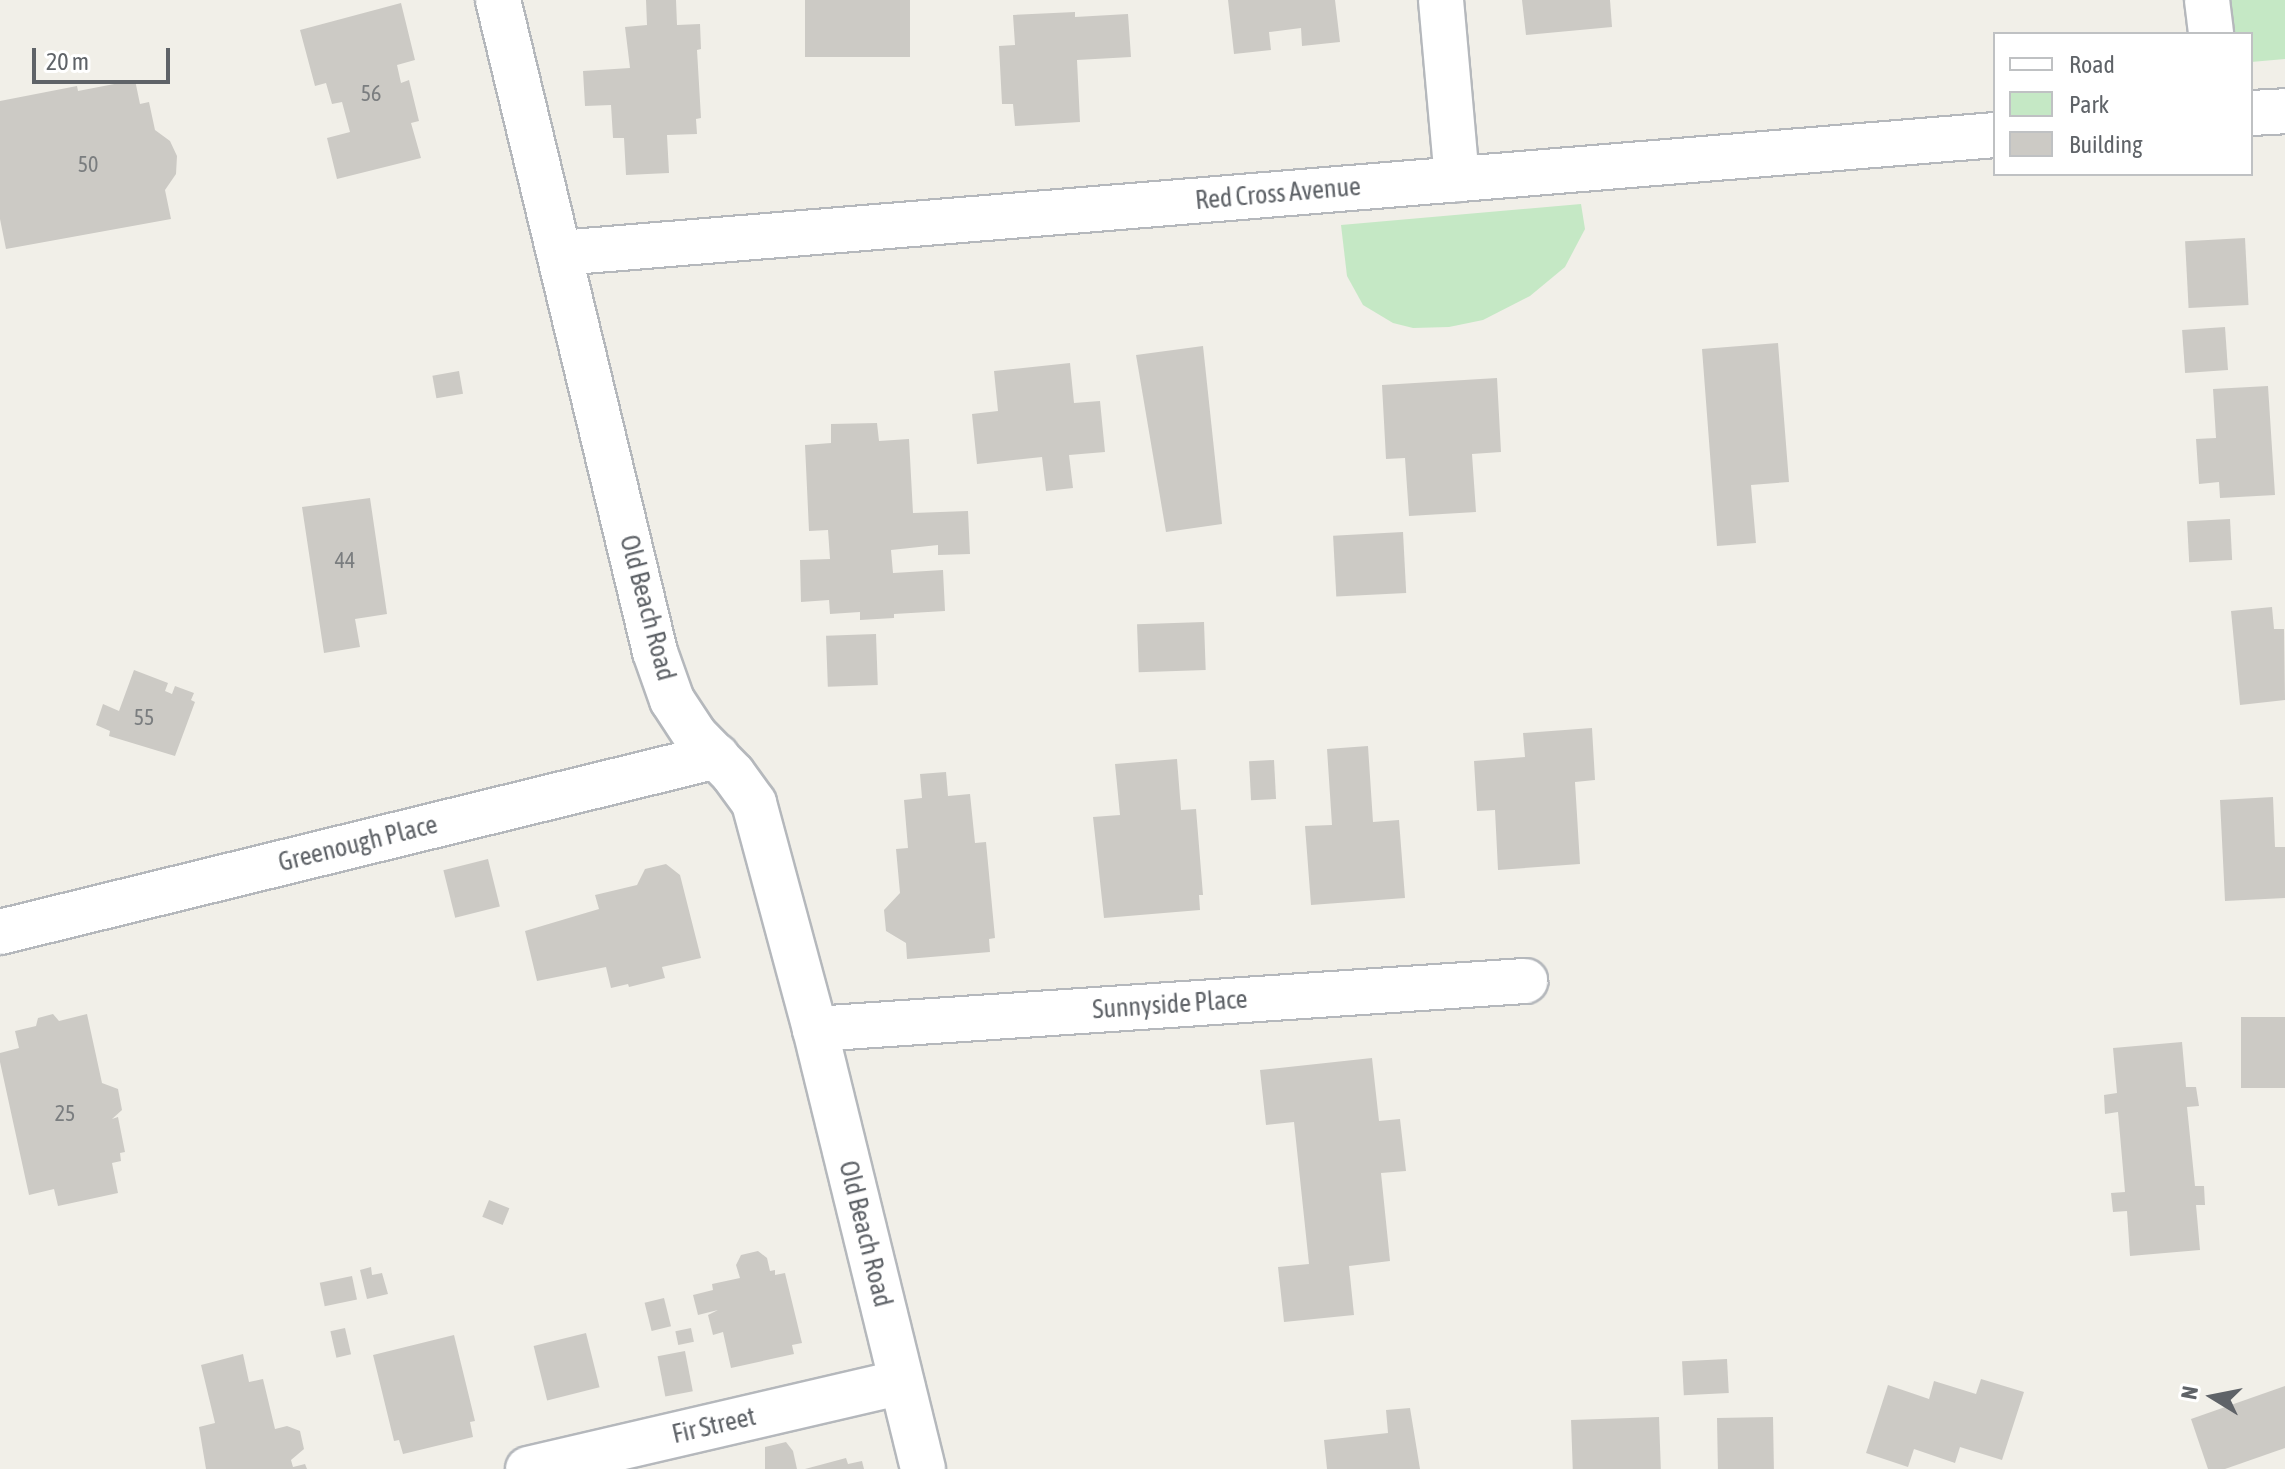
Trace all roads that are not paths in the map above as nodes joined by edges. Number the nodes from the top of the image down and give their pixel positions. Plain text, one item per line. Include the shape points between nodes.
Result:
1 (498, 0) edge
2 (1441, 0) edge
3 (2207, 0) edge
4 (2211, 32) edge
5 (1993, 135) edge
6 (1457, 179) junction
7 (560, 253) junction
8 (717, 756) junction
9 (0, 932) edge
10 (1525, 981) dead end
11 (815, 1029) junction
12 (901, 1382) junction
13 (528, 1469) edge
14 (923, 1469) edge

1 - 7 street, Old Beach Road
2 - 6 street
3 - 4 street
5 - 6 street, Red Cross Avenue
6 - 7 street, Red Cross Avenue
7 - 8 street, Old Beach Road via 655,652 672,700
8 - 9 street, Greenough Place
8 - 11 street, Old Beach Road via 754,803
10 - 11 street, Sunnyside Place
11 - 12 street, Old Beach Road
12 - 13 street, Fir Street
12 - 14 street, Old Beach Road

